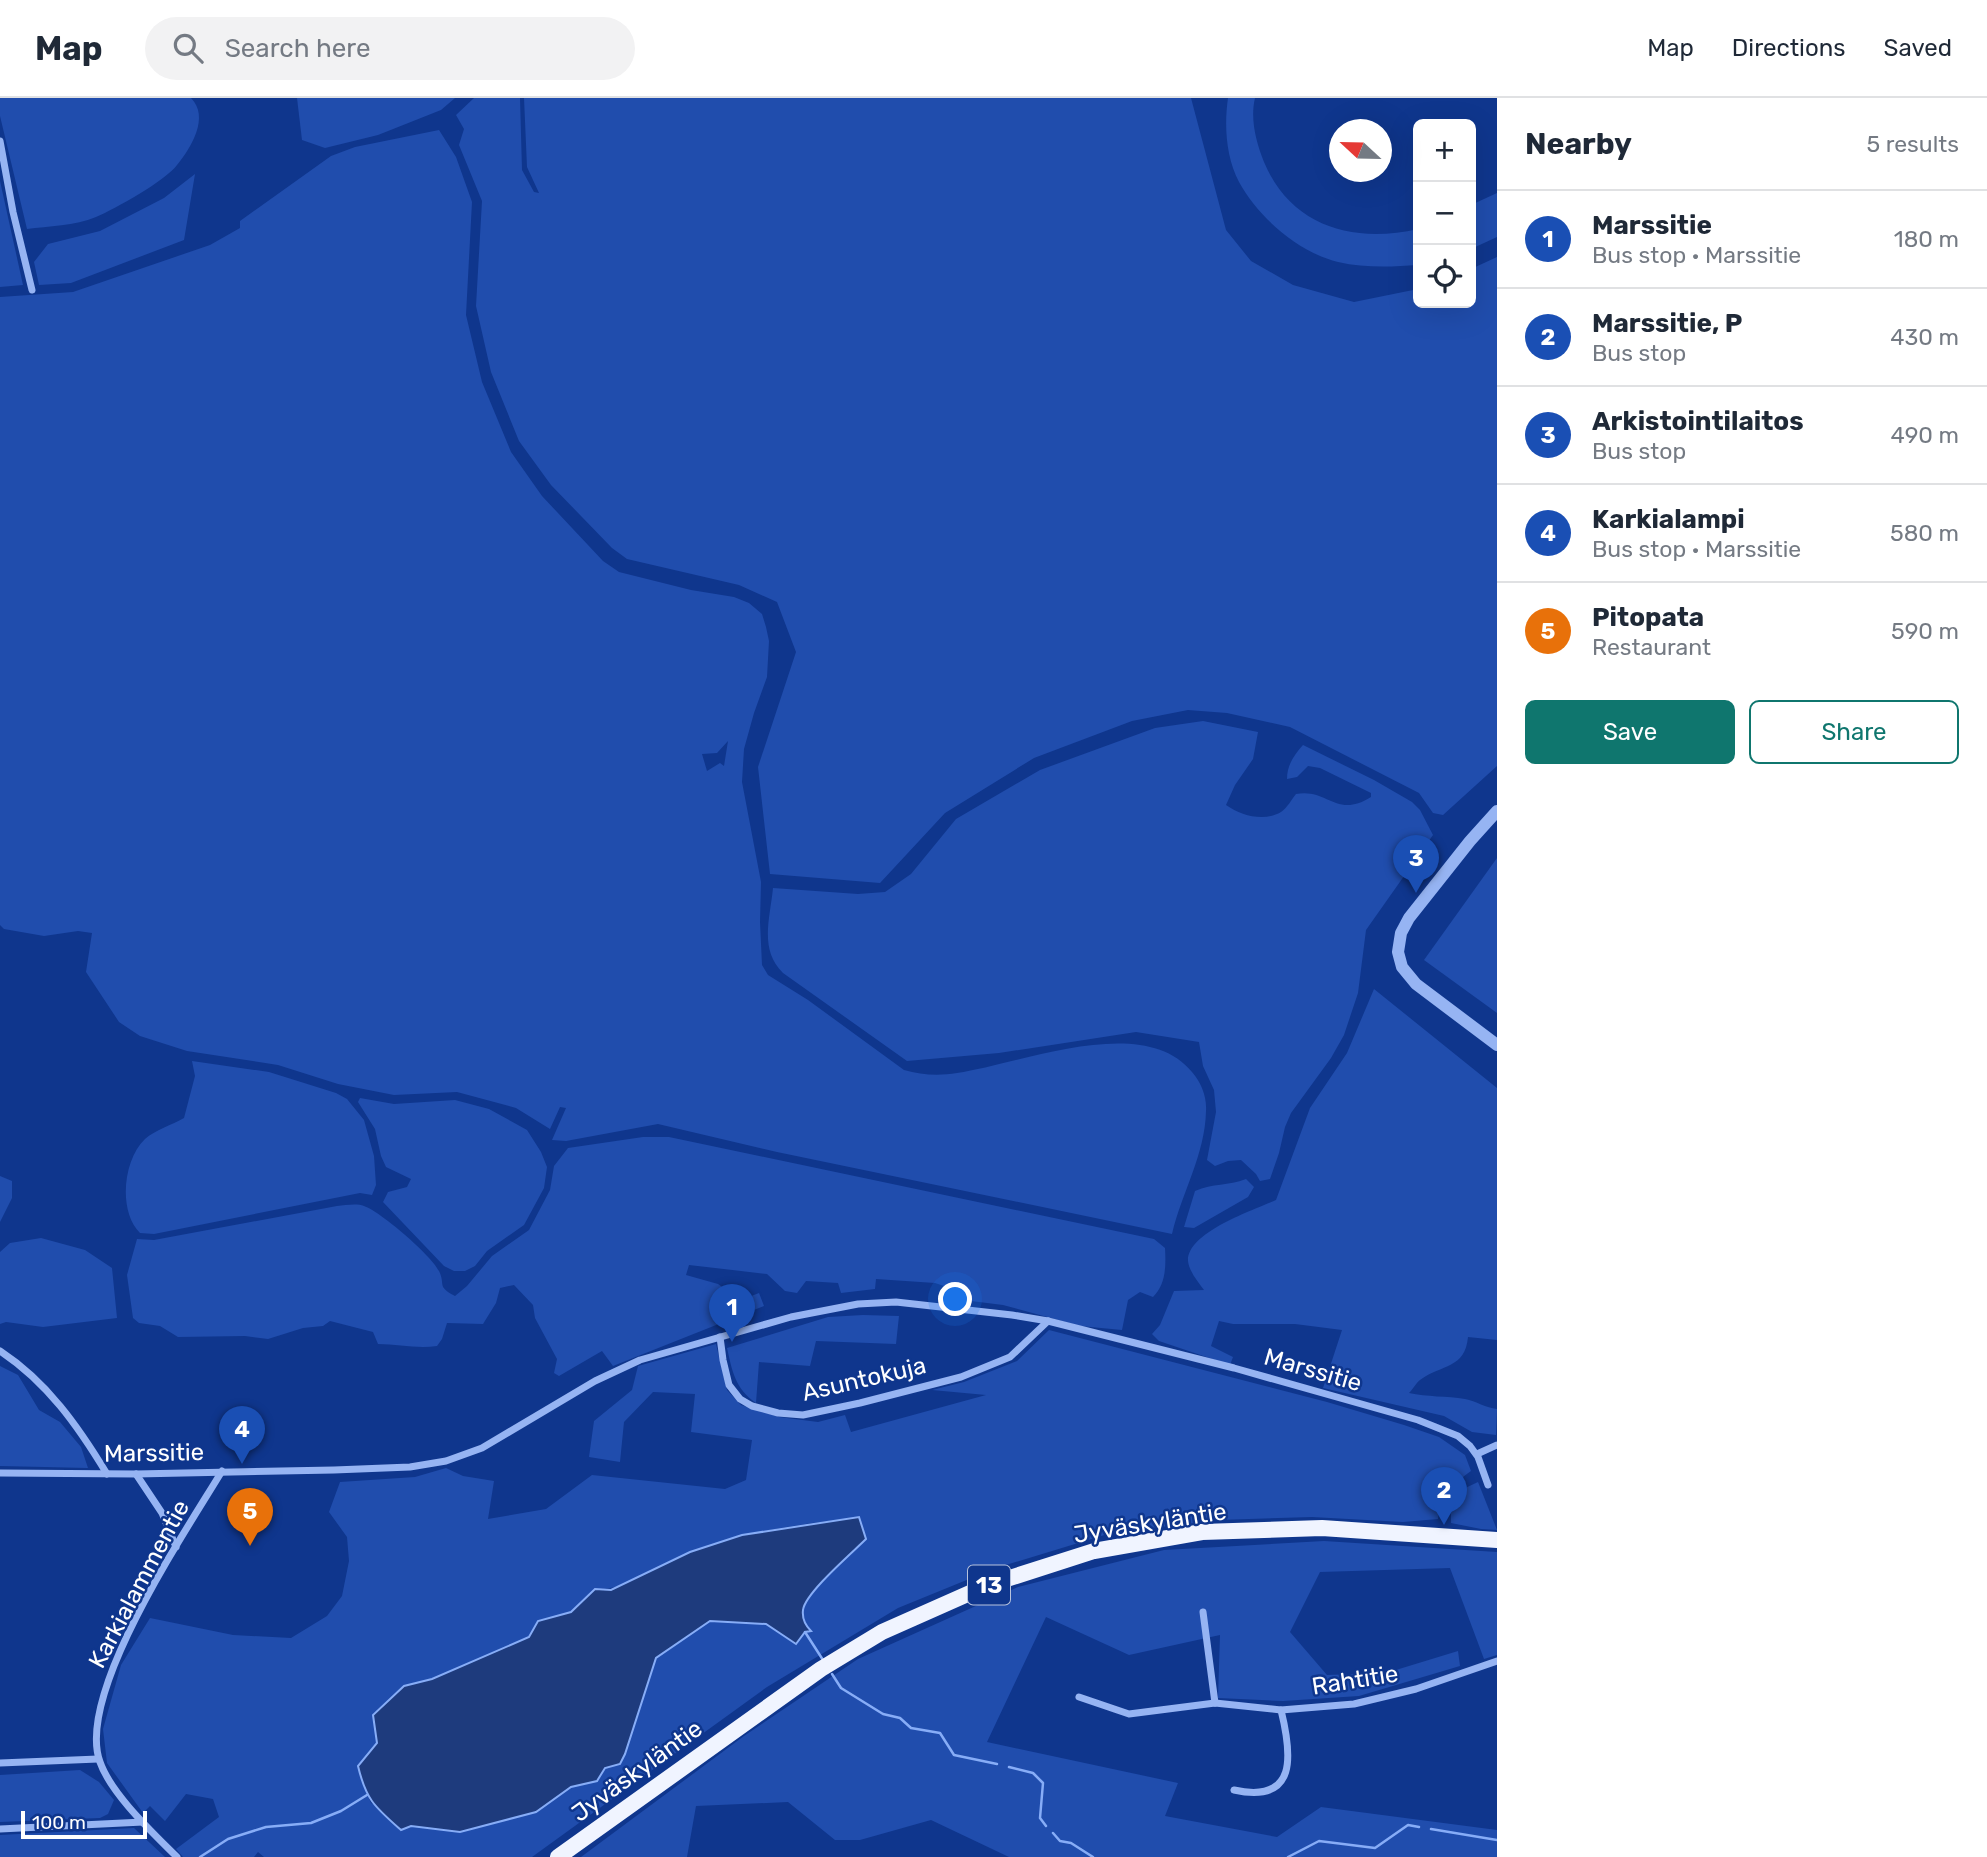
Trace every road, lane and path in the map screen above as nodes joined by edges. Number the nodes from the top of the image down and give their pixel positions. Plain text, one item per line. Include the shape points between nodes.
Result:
1 (0, 141) edge
2 (32, 290) dead end
3 (1497, 811) edge
4 (1497, 1045) edge
5 (1048, 1321) junction
6 (720, 1337) junction
7 (0, 1351) edge
8 (1497, 1445) edge
9 (1477, 1454) junction
10 (222, 1471) junction
11 (0, 1474) edge
12 (107, 1474) junction
13 (136, 1474) junction
14 (1488, 1485) dead end
15 (1495, 1540) edge
16 (176, 1547) junction
17 (1203, 1612) dead end
18 (1497, 1661) edge
19 (1079, 1697) dead end
20 (1215, 1703) junction
21 (1281, 1710) junction
22 (98, 1759) junction
23 (0, 1763) edge
24 (1234, 1790) dead end
25 (143, 1822) junction
26 (0, 1829) edge
27 (177, 1857) edge
28 (558, 1857) edge

1 - 2 street
3 - 4 street via 1409,918 1398,952 1402,967 1416,985
5 - 6 street, Marssitie via 896,1302 791,1317
5 - 6 street, Asuntokuja via 1010,1357 961,1377 803,1415 778,1413 740,1399 729,1385
5 - 9 street, Marssitie via 1418,1420 1458,1436
6 - 10 street, Marssitie via 629,1365 482,1448 446,1461 410,1467
7 - 12 street via 59,1402
8 - 9 street
9 - 14 street
10 - 13 street, Marssitie
10 - 16 street, Karkialammentie
11 - 12 street, Marssitie
12 - 13 street, Marssitie
13 - 16 street via 162,1513
15 - 28 highway, Jyväskyläntie / 13 via 1322,1528 1202,1532 1094,1551 988,1586 882,1632 821,1668
16 - 22 street, Karkialammentie via 117,1658 96,1728
17 - 20 street
18 - 21 street, Rahtitie via 1354,1704
19 - 20 street, Rahtitie via 1129,1714
20 - 21 street, Rahtitie
21 - 24 street via 1289,1756 1283,1779 1269,1791
22 - 23 street
22 - 25 street, Karkialammentie via 105,1775
25 - 26 street
25 - 27 street, Karkialammentie

